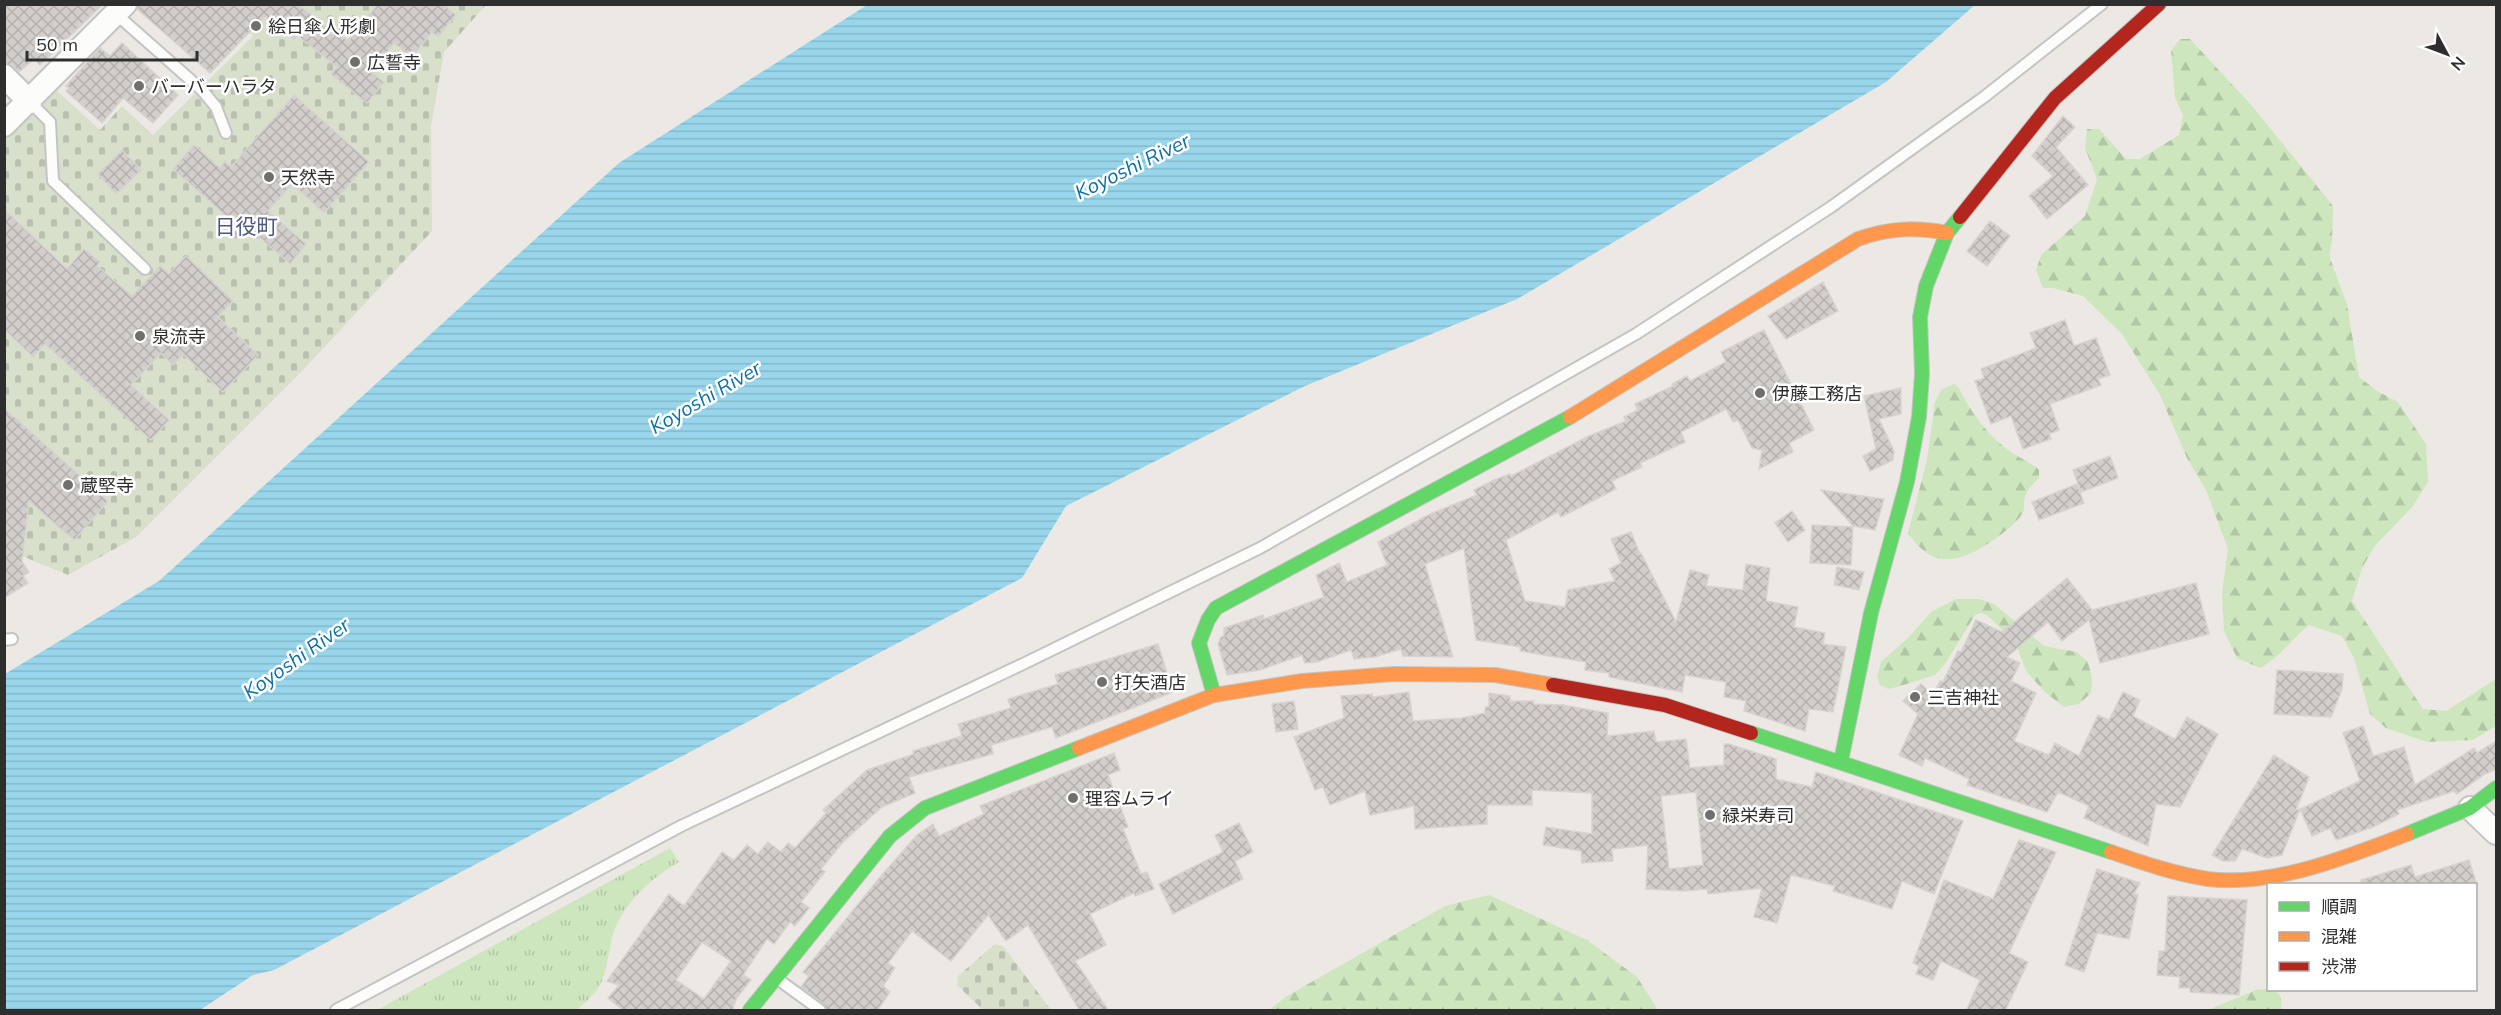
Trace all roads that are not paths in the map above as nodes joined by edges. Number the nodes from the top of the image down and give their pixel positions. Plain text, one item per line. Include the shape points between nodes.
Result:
1 (2102, 4) edge
2 (2159, 4) edge
3 (120, 9) edge
4 (4, 76) edge
5 (30, 102) junction
6 (4, 125) edge
7 (226, 133) dead end
8 (1947, 233) junction
9 (145, 269) dead end
10 (1214, 695) junction
11 (1841, 761) junction
12 (2496, 788) edge
13 (2470, 808) junction
14 (2496, 833) edge
15 (776, 978) junction
16 (336, 1011) edge
17 (750, 1011) edge
18 (820, 1011) edge

1 - 16 lane via 1984,97 1840,200 1636,334 1260,548 681,826
2 - 8 street via 2055,98
3 - 5 street
3 - 7 lane via 202,90 216,107
4 - 5 street
5 - 6 street
5 - 9 lane via 50,122 53,181
8 - 10 street via 1910,226 1882,229 1857,238 1607,396 1231,598 1216,608 1199,643
8 - 11 street via 1926,286 1920,318 1922,374 1918,417
10 - 11 street via 1302,681 1394,674 1495,675 1665,705
10 - 15 street via 926,808 890,836
11 - 13 street via 2158,868 2209,879 2257,879 2309,868
12 - 13 street
13 - 14 street
15 - 17 street
15 - 18 lane

